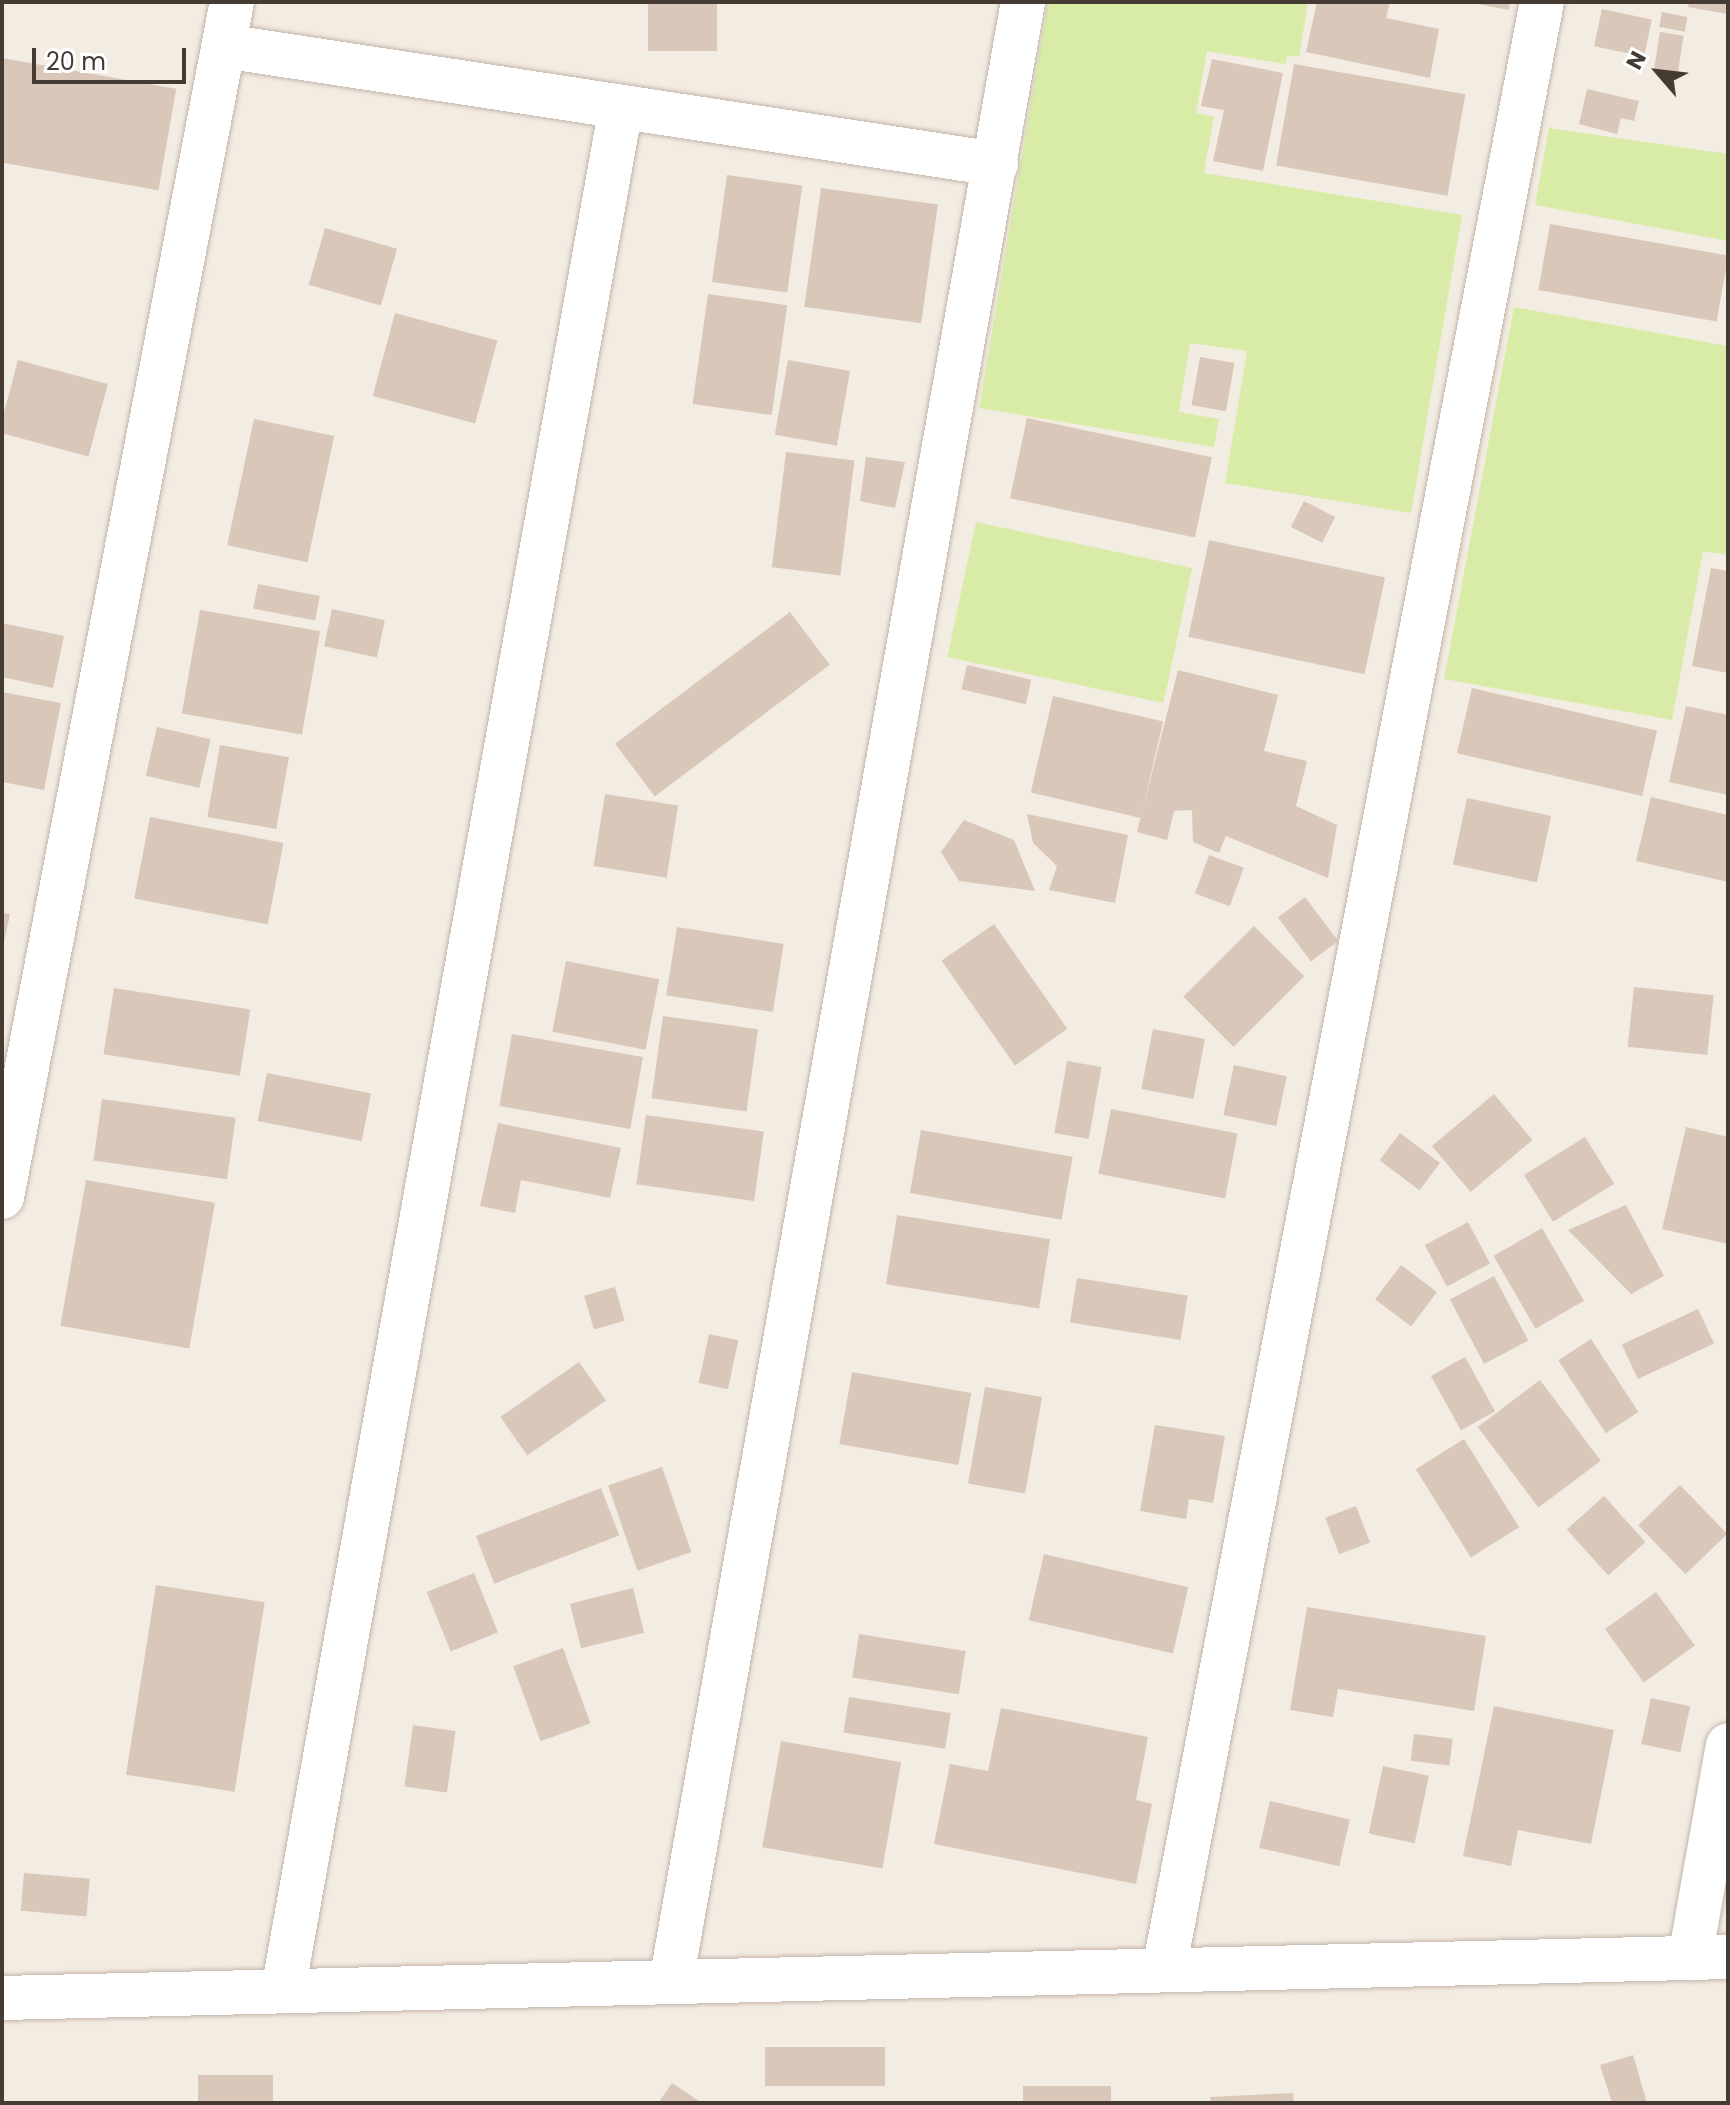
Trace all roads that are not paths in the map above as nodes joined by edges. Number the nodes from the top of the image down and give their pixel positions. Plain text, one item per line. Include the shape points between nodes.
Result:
1 (232, 2) edge
2 (1023, 2) edge
3 (1542, 2) edge
4 (224, 46) junction
5 (621, 107) junction
6 (996, 164) junction
7 (2, 1197) edge
8 (1728, 1745) edge
9 (1709, 1958) edge
10 (1164, 1970) junction
11 (671, 1982) junction
12 (283, 1991) junction
13 (2, 1998) edge

1 - 4 street
2 - 6 street
3 - 10 street
4 - 5 street
4 - 7 street
5 - 6 street
5 - 12 street
6 - 11 street
8 - 9 street
9 - 10 street
10 - 11 street
11 - 12 street
12 - 13 street

